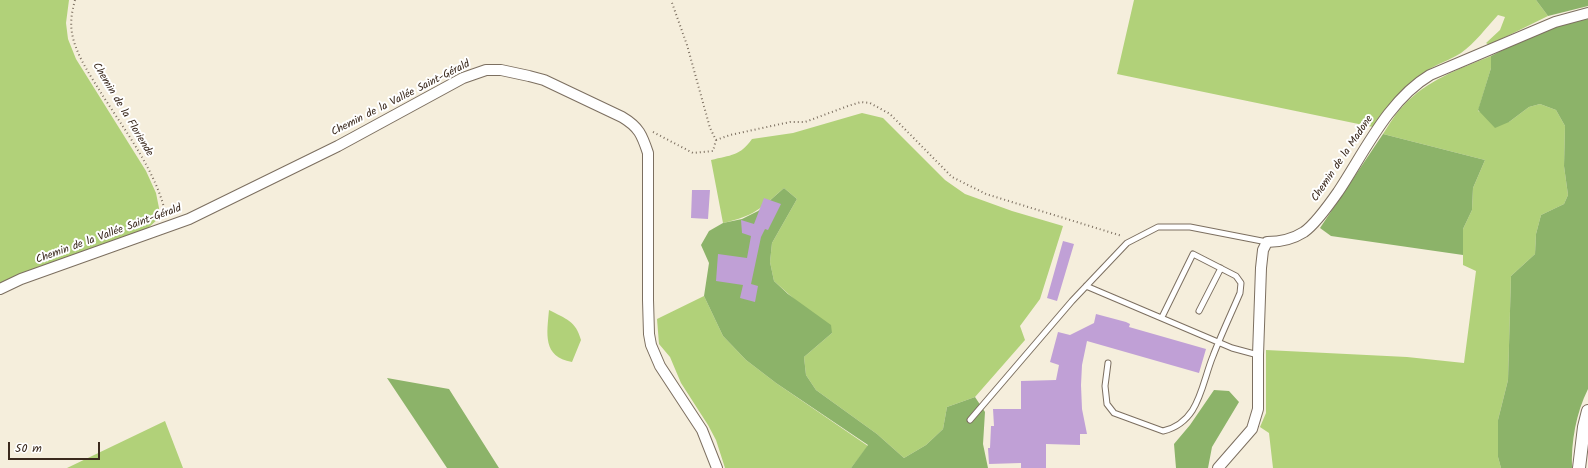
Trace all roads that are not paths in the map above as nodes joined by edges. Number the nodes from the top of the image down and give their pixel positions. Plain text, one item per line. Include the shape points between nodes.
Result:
1 (1588, 12) edge
2 (1267, 242) junction
3 (1220, 268) junction
4 (1086, 286) junction
5 (0, 289) edge
6 (1199, 311) dead end
7 (1162, 317) junction
8 (1219, 342) junction
9 (1258, 355) junction
10 (1108, 363) dead end
11 (1588, 411) edge
12 (970, 420) dead end
13 (717, 468) edge
14 (1218, 468) edge
15 (1579, 468) edge

1 - 2 street, Chemin de la Madone via 1555,22 1430,75 1420,82 1375,131 1360,159 1329,205 1305,232 1282,241
2 - 4 lane via 1190,227 1158,227 1127,243
2 - 9 street via 1263,250 1261,268
3 - 6 lane
3 - 7 lane via 1193,254
3 - 8 lane via 1236,276 1241,283 1240,293
4 - 7 lane
4 - 12 lane
5 - 13 street, Chemin de la Vallée Saint-Gérald via 21,279 168,228 211,209 338,146 463,78 486,70 501,70 529,76 544,80 622,117 632,123 643,137 648,153 648,300 651,345 660,366 702,430
7 - 8 lane
8 - 9 lane
8 - 10 lane via 1195,407 1185,420 1163,431 1114,413 1107,404 1105,386
9 - 14 street via 1256,420 1252,429
11 - 15 street

